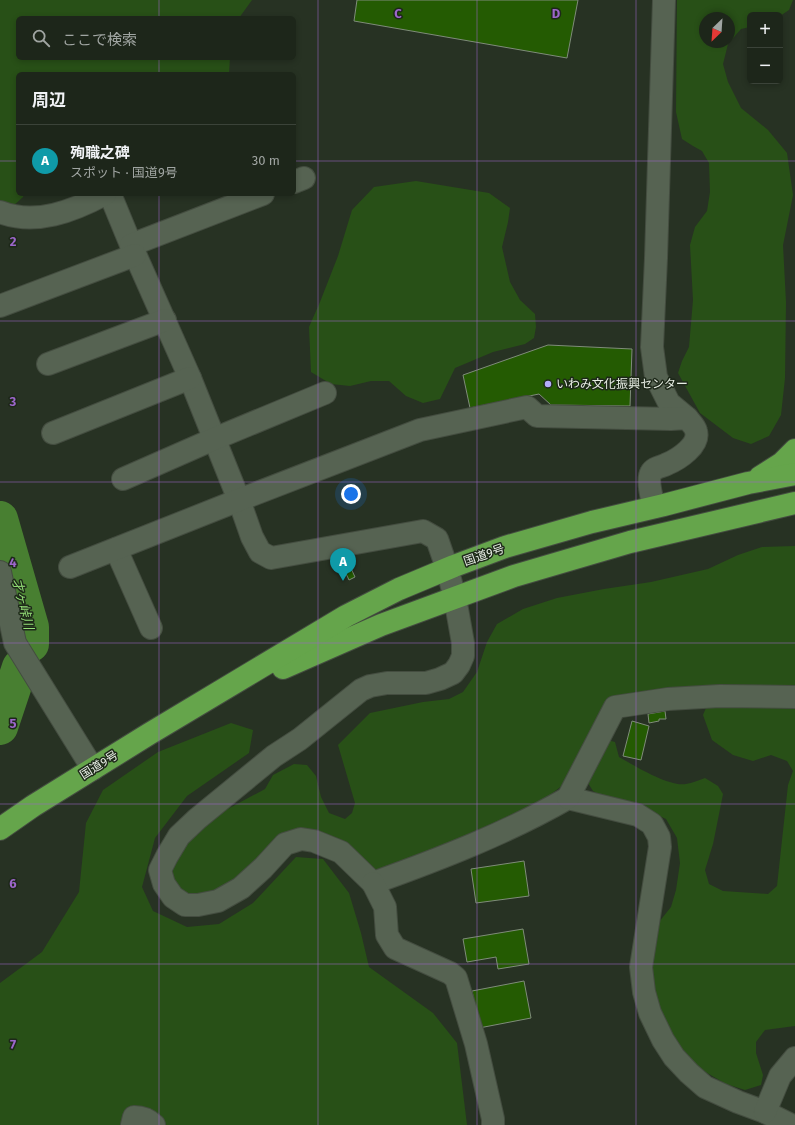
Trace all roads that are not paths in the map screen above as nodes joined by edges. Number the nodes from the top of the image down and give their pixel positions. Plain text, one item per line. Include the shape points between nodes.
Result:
1 (664, 0) edge
2 (101, 196) edge
3 (111, 196) edge
4 (257, 196) edge
5 (0, 212) edge
6 (133, 250) junction
7 (0, 306) edge
8 (164, 320) junction
9 (48, 364) dead end
10 (190, 378) junction
11 (325, 393) dead end
12 (687, 418) junction
13 (53, 433) dead end
14 (214, 439) junction
15 (795, 450) edge
16 (795, 474) edge
17 (123, 479) dead end
18 (748, 483) junction
19 (239, 500) junction
20 (795, 503) edge
21 (654, 507) junction
22 (116, 549) junction
23 (70, 567) dead end
24 (447, 568) junction
25 (0, 572) edge
26 (455, 598) junction
27 (151, 628) dead end
28 (795, 696) edge
29 (201, 704) junction
30 (92, 769) junction
31 (568, 798) junction
32 (0, 830) edge
33 (373, 883) junction
34 (795, 1058) edge
35 (765, 1112) junction
36 (132, 1125) edge
37 (154, 1125) edge
38 (493, 1125) edge
39 (791, 1125) edge

1 - 12 street via 652,347 656,377 669,403
2 - 5 street via 66,212 40,218 11,216
3 - 6 street
4 - 6 street
6 - 7 street
6 - 8 street
8 - 9 street
8 - 10 street
10 - 13 street
10 - 14 street
11 - 14 street
12 - 19 street via 537,416 527,407 420,430
12 - 21 street via 696,429 697,436 693,446 682,455 654,469 650,474
14 - 17 street
14 - 19 street
15 - 18 highway via 779,466
16 - 18 highway, 国道9号
18 - 21 highway, 国道9号
19 - 22 street
19 - 24 street via 260,552 271,558 424,530 437,539
20 - 26 highway, 国道9号 via 630,542 514,576
21 - 24 highway, 国道9号 via 505,547
22 - 23 street
22 - 27 street
24 - 26 street
24 - 29 highway, 国道9号 via 346,616
25 - 30 street via 15,643
26 - 29 highway, 国道9号 via 374,628
26 - 33 street via 464,643 463,656 453,673 426,683 387,683 361,690 197,819 179,836 160,870 164,884 173,898 184,905 218,901 241,888 285,844 301,839 314,841 341,852
28 - 31 street via 668,699 615,707
29 - 30 highway, 国道9号
30 - 32 highway, 国道9号
31 - 33 street via 546,811 473,844
31 - 35 street via 638,815 652,824 659,837 660,848 641,967 650,1013 674,1057 705,1087
33 - 38 street via 385,907 387,935 396,948 456,978 476,1044
34 - 35 street via 780,1076
35 - 39 street
36 - 37 street via 134,1117 150,1121

